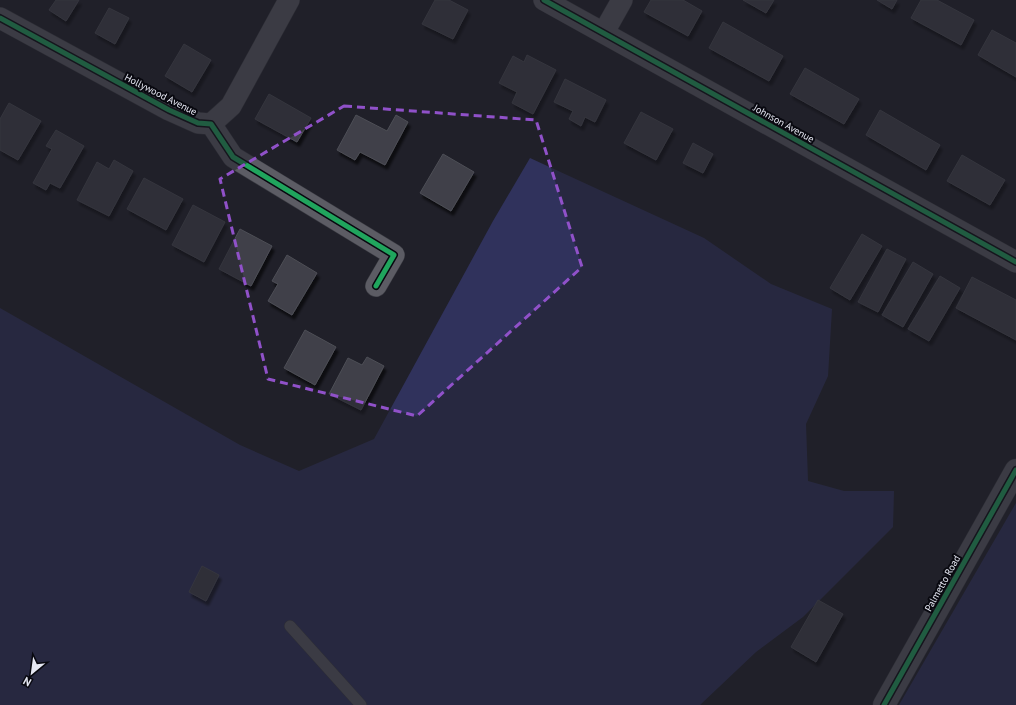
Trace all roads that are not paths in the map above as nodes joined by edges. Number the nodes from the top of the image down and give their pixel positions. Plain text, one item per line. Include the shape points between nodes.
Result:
1 (289, 0) edge
2 (544, 0) edge
3 (622, 0) edge
4 (0, 18) edge
5 (604, 32) junction
6 (211, 124) junction
7 (1016, 262) edge
8 (376, 286) dead end
9 (1016, 470) edge
10 (290, 626) dead end
11 (361, 705) edge
12 (884, 705) edge

1 - 6 street via 231,106
2 - 5 street, Johnson Avenue
3 - 5 street
4 - 6 street, Hollywood Avenue via 169,110 198,123
5 - 7 street, Johnson Avenue
6 - 8 street via 233,157 394,255
9 - 12 street, Palmetto Road
10 - 11 lane

